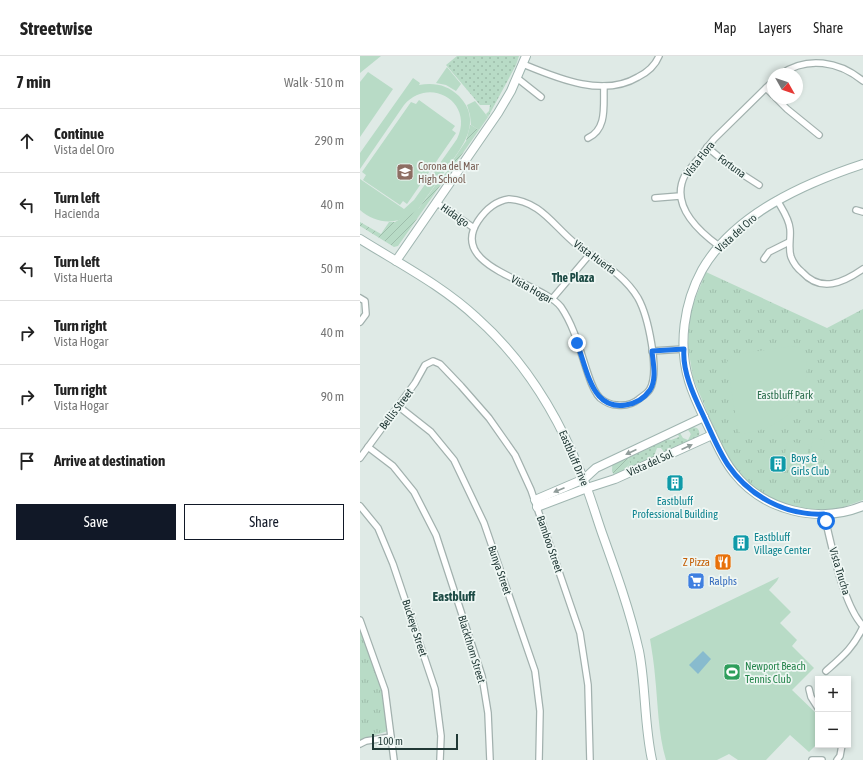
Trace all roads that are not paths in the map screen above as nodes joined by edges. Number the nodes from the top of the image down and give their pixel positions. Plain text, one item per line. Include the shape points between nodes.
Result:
1 (659, 56) edge
2 (801, 56) edge
3 (524, 60) edge
4 (801, 64) junction
5 (791, 68) edge
6 (517, 78) junction
7 (863, 81) edge
8 (604, 86) junction
9 (766, 88) edge
10 (541, 97) dead end
11 (782, 104) edge
12 (819, 135) dead end
13 (588, 138) dead end
14 (707, 147) junction
15 (863, 164) edge
16 (759, 185) dead end
17 (680, 196) junction
18 (655, 198) dead end
19 (777, 200) junction
20 (436, 203) junction
21 (856, 210) dead end
22 (863, 212) edge
23 (474, 228) junction
24 (360, 239) edge
25 (789, 242) junction
26 (719, 246) junction
27 (590, 254) junction
28 (764, 259) dead end
29 (396, 261) junction
30 (863, 269) edge
31 (360, 298) edge
32 (552, 299) junction
33 (360, 322) edge
34 (684, 349) junction
35 (652, 351) junction
36 (433, 361) joint
37 (650, 390) joint
38 (398, 406) junction
39 (704, 417) junction
40 (712, 435) junction
41 (368, 447) junction
42 (360, 458) edge
43 (584, 479) junction
44 (586, 488) junction
45 (536, 504) junction
46 (360, 506) edge
47 (863, 506) edge
48 (824, 514) junction
49 (360, 620) edge
50 (863, 626) edge
51 (826, 671) dead end
52 (809, 689) dead end
53 (815, 703) edge
54 (391, 737) junction
55 (360, 744) edge
56 (841, 748) edge
57 (394, 760) edge
58 (440, 760) edge
59 (490, 760) edge
60 (539, 760) edge
61 (590, 760) edge
62 (652, 760) edge
63 (812, 760) edge
64 (822, 760) edge
65 (837, 760) edge

1 - 8 street via 646,73 632,81
2 - 4 street
3 - 6 street
3 - 8 street via 563,80
4 - 5 street
4 - 7 street via 829,63 847,70
6 - 10 street
6 - 20 street via 488,128
8 - 13 street via 601,125 595,134
9 - 14 street, Vista Flora
11 - 12 street
14 - 16 street, Fortuna
14 - 17 street, Vista Flora via 685,175
15 - 19 street, Vista del Oro via 816,180
17 - 18 street
17 - 26 street via 691,220
19 - 25 street via 789,223
19 - 26 street, Vista del Oro via 746,222
20 - 23 street, Hidalgo
20 - 29 street
21 - 22 street
23 - 27 street, Vista Huerta via 496,202 515,199 544,212
23 - 32 street, Vista Hogar via 472,241 483,261
24 - 29 street, Eastbluff Drive
25 - 28 street via 769,252
25 - 30 street via 791,257 797,267 808,278 820,283 840,282
26 - 34 street, Vista del Oro via 703,269 690,298 685,320
27 - 32 street
27 - 35 street, Vista Huerta via 619,274 638,298 646,318
29 - 43 street, Eastbluff Drive via 443,291 477,318 516,359 557,420
31 - 33 street via 366,301 366,314
32 - 37 street, Vista Hogar via 560,305 570,322 593,388 600,398 611,404 624,406 636,401
34 - 35 street
34 - 39 street, Vista del Oro via 689,380
35 - 37 street, Vista Huerta via 654,369
36 - 38 street, Bellis Street via 425,365
36 - 45 street, Bamboo Street via 440,364 489,418 515,455
38 - 41 street, Bellis Street
38 - 60 street, Bunya Street via 431,432 454,460 484,523 535,671 540,711
39 - 40 street, Vista del Oro
39 -> 43 street, Vista del Sol via 596,468
44 -> 40 street, Vista del Sol via 615,479
40 - 48 street, Vista del Oro via 728,465 752,491 783,508
41 - 42 street, Bellis Street
41 - 59 street, Blackthorn Street via 393,466 414,492 436,535 482,676 488,713
43 - 44 street, Eastbluff Drive
43 -> 45 street, Vista del Sol
44 - 45 street, Vista del Sol
44 - 62 street, Eastbluff Drive via 635,632 642,669 646,726
45 - 61 street, Bamboo Street via 580,633 588,685
46 - 58 street, Buckeye Street via 378,528 393,564 435,689 441,736
47 - 48 street, Vista del Oro via 846,512
48 - 50 street, Vista Trucha via 846,593 855,615
49 - 54 street via 385,690
50 - 51 street via 849,651
52 - 53 street
54 - 55 street
54 - 57 street
56 - 65 street
63 - 64 street

